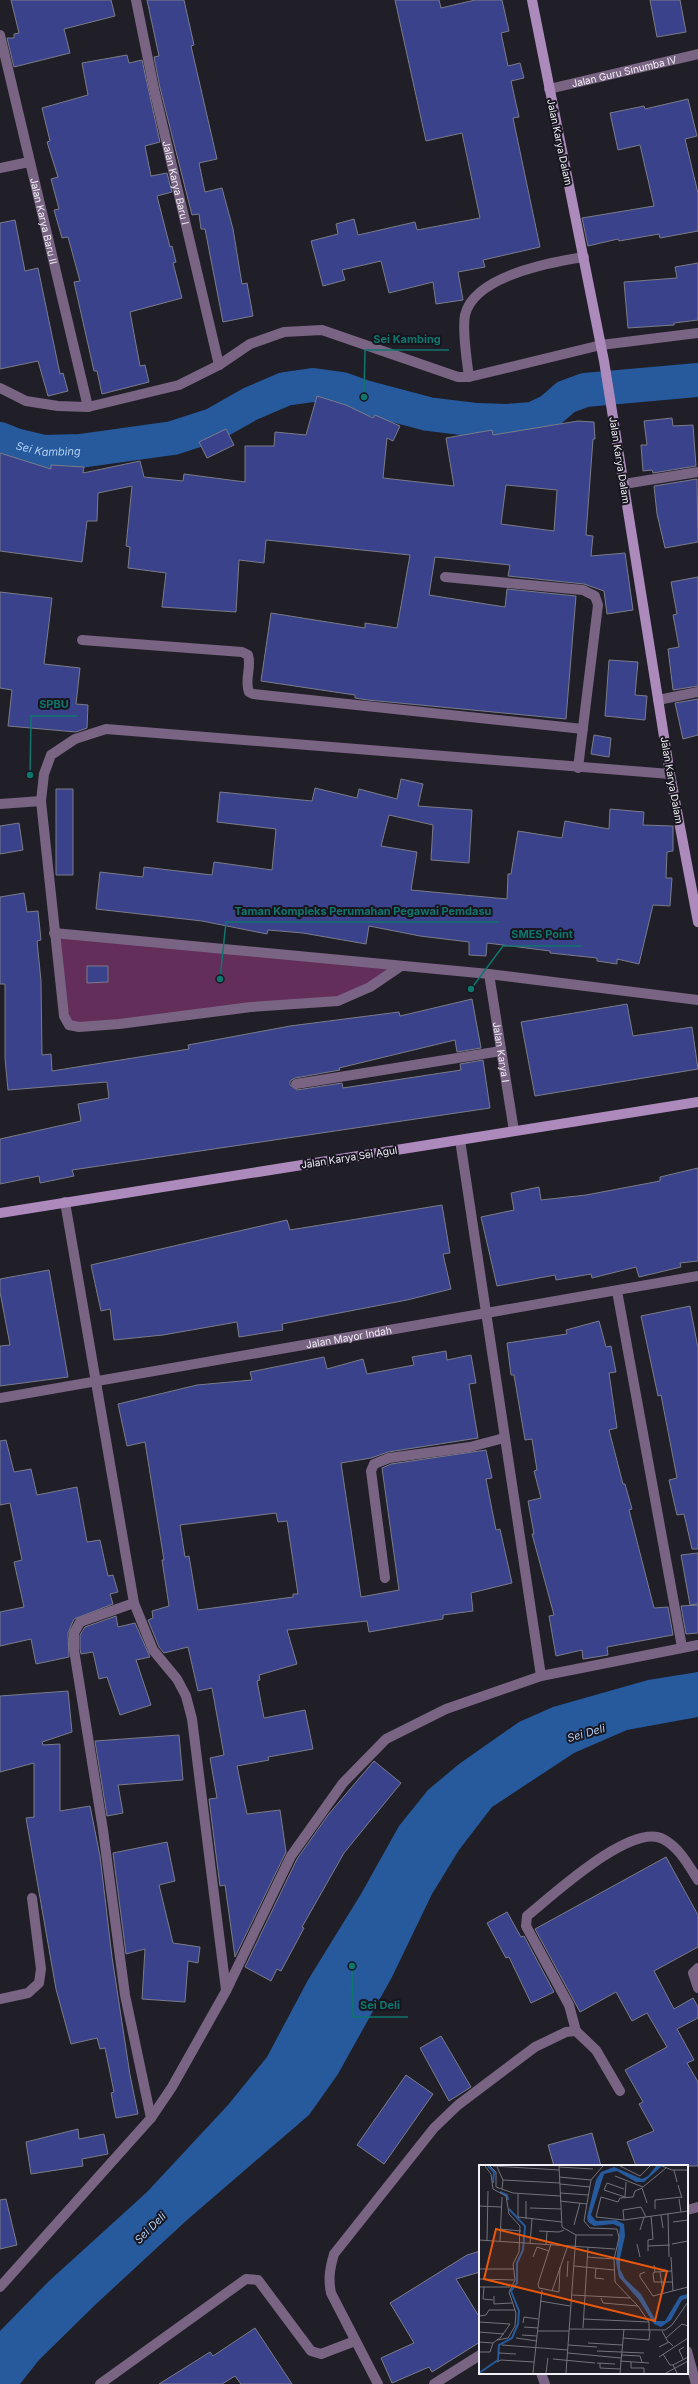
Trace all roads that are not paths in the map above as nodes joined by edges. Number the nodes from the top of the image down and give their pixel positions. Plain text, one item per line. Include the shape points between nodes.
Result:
1 (136, 0) edge
2 (532, 0) edge
3 (0, 35) edge
4 (698, 54) edge
5 (549, 89) junction
6 (29, 162) junction
7 (0, 168) edge
8 (584, 257) junction
9 (698, 333) edge
10 (601, 344) junction
11 (219, 365) junction
12 (469, 377) junction
13 (0, 388) edge
14 (88, 407) junction
15 (698, 472) edge
16 (624, 484) junction
17 (445, 577) dead end
18 (82, 640) dead end
19 (698, 692) edge
20 (658, 700) junction
21 (583, 729) junction
22 (578, 768) junction
23 (670, 774) junction
24 (41, 801) junction
25 (0, 804) edge
26 (698, 922) edge
27 (54, 933) junction
28 (401, 966) junction
29 (489, 974) junction
30 (698, 1000) edge
31 (501, 1051) junction
32 (296, 1084) dead end
33 (698, 1102) edge
34 (514, 1131) junction
35 (460, 1140) junction
36 (65, 1202) junction
37 (0, 1213) edge
38 (698, 1276) edge
39 (617, 1291) junction
40 (485, 1312) junction
41 (94, 1380) junction
42 (0, 1398) edge
43 (504, 1438) junction
44 (385, 1578) dead end
45 (134, 1603) junction
46 (698, 1645) edge
47 (682, 1647) junction
48 (541, 1676) junction
49 (698, 1880) edge
50 (32, 1898) dead end
51 (698, 1968) edge
52 (698, 1988) edge
53 (226, 1991) junction
54 (0, 1999) edge
55 (576, 2032) junction
56 (620, 2091) dead end
57 (151, 2118) junction
58 (698, 2207) edge
59 (688, 2210) edge
60 (0, 2287) edge
61 (355, 2341) junction
62 (688, 2355) edge
63 (479, 2356) edge
64 (541, 2374) edge
65 (100, 2384) edge
66 (378, 2384) edge
67 (434, 2384) edge
68 (545, 2384) edge
69 (696, 2384) edge

1 - 11 street, Jalan Karya Baru I via 154,89
2 - 5 street, Jalan Karya Dalam
3 - 6 street, Jalan Karya Baru II
4 - 5 street, Jalan Guru Sinumba IV
5 - 8 street, Jalan Karya Dalam
6 - 7 street
6 - 14 street, Jalan Karya Baru II
8 - 10 street, Jalan Karya Dalam
8 - 12 street via 518,271 482,290 465,315
9 - 10 street
10 - 12 street
10 - 16 street, Jalan Karya Dalam
11 - 12 street via 250,344 284,332 322,330 458,377
11 - 14 street via 179,385
13 - 14 street via 26,401
15 - 16 street
16 - 20 street, Jalan Karya Dalam
17 - 21 street via 583,590 595,596 598,605
18 - 21 street via 242,652 248,655 250,662 247,687 253,694
19 - 20 street
20 - 23 street, Jalan Karya Dalam
21 - 22 street
22 - 23 street
22 - 24 street via 106,729 75,739 51,755 44,774
23 - 26 street, Jalan Karya Dalam
24 - 25 street
24 - 27 street
27 - 28 street
27 - 28 street via 64,1016 69,1025 79,1027 250,1007 338,1001 370,987
28 - 29 street
29 - 30 street
29 - 31 street, Jalan Karya I
31 - 32 street
31 - 34 street, Jalan Karya I
33 - 34 street, Jalan Karya Sei Agul
34 - 35 street, Jalan Karya Sei Agul
35 - 36 street, Jalan Karya Sei Agul
35 - 40 street
36 - 37 street, Jalan Karya Sei Agul
36 - 41 street
38 - 39 street, Jalan Mayor Indah
39 - 40 street, Jalan Mayor Indah
39 - 47 street
40 - 41 street, Jalan Mayor Indah
40 - 43 street
41 - 42 street, Jalan Mayor Indah
41 - 45 street
43 - 44 street via 470,1447 389,1458 374,1464 371,1471
43 - 48 street
45 - 53 street via 153,1650 177,1678 186,1696 192,1720
45 - 57 street via 80,1622 74,1633 74,1650 103,1830 125,1995
46 - 47 street
47 - 48 street
48 - 53 street via 446,1709 386,1739 342,1783 291,1856
49 - 55 street via 680,1852 663,1838 647,1836 629,1842 598,1859 527,1916 526,1926 569,2005
50 - 54 street via 41,1969 39,1983 28,1993
51 - 52 street via 693,1973
53 - 57 street via 172,2087
55 - 56 street via 596,2050
55 - 61 street via 566,2032 535,2047 458,2105 434,2128 334,2254 328,2278 331,2293
57 - 60 street
58 - 59 street
61 - 65 street via 321,2354 311,2351 258,2280 246,2279
61 - 66 street
62 - 69 street
63 - 67 street
64 - 68 street

